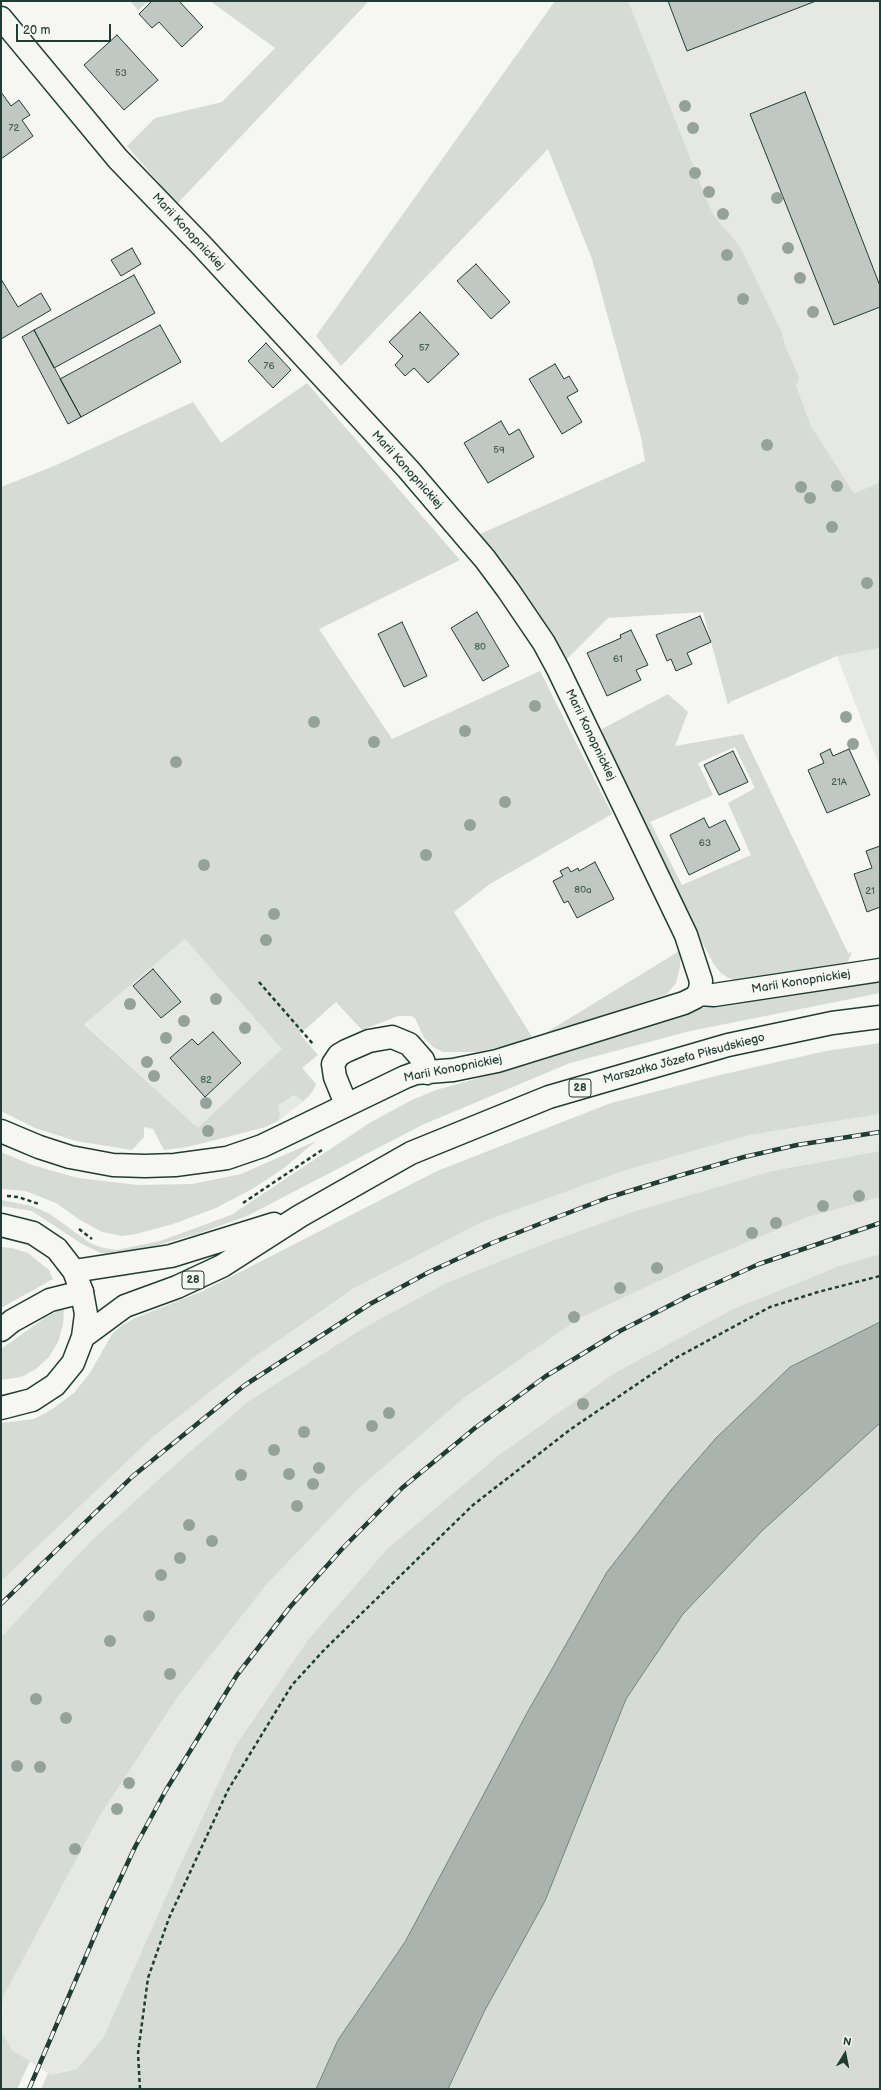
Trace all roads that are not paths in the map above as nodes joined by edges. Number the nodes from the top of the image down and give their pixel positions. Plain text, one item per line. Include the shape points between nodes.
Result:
1 (1, 18) edge
2 (880, 970) edge
3 (698, 994) junction
4 (880, 1017) edge
5 (427, 1073) junction
6 (346, 1104) junction
7 (1, 1131) edge
8 (300, 1216) junction
9 (1, 1225) edge
10 (74, 1271) junction
11 (82, 1292) junction
12 (1, 1330) edge
13 (84, 1337) junction
14 (2, 1409) edge

1 - 3 street, Marii Konopnickiej via 118,159 408,469 485,559 527,616 558,670 686,935 701,981
2 - 3 street, Marii Konopnickiej via 714,995
3 - 5 street, Marii Konopnickiej via 694,999 684,1003 497,1061
4 - 8 street, Marszałka Józefa Piłsudskiego / 28 via 832,1023 728,1045 549,1097 411,1153
5 - 6 street, Marii Konopnickiej via 416,1073 393,1081
5 - 6 street via 420,1054 405,1042 392,1037 369,1041 346,1050 333,1064 334,1077
6 - 7 street, Marii Konopnickiej via 262,1146 238,1155 214,1161 175,1165 114,1165 70,1157
8 - 10 street, Marszałka Józefa Piłsudskiego / 28 via 171,1256
8 - 13 street, Marszałka Józefa Piłsudskiego / 28 via 222,1266 177,1287 125,1306
9 - 10 street, 28 via 33,1233 57,1249
10 - 11 street, 28
11 - 12 street via 50,1300
11 - 13 street, 28 via 86,1314
13 - 14 street, 28 via 73,1363 55,1385 32,1400

